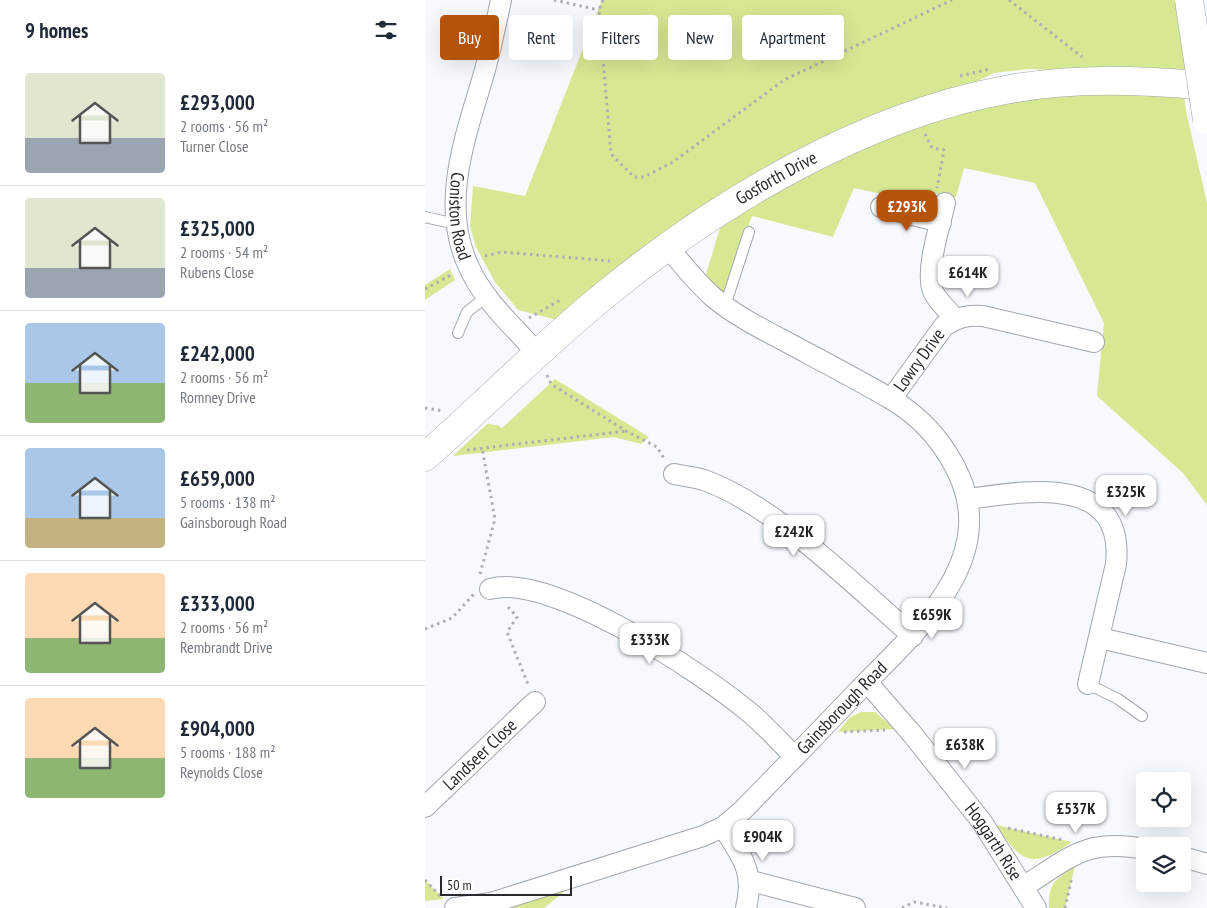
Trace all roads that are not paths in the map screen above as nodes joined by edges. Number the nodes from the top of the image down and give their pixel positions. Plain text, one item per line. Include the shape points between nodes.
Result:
1 (501, 0) edge
2 (1189, 0) edge
3 (1207, 86) edge
4 (1207, 120) edge
5 (881, 207) dead end
6 (425, 217) edge
7 (456, 224) junction
8 (749, 232) dead end
9 (667, 246) junction
10 (486, 297) junction
11 (725, 306) junction
12 (955, 319) junction
13 (458, 333) dead end
14 (1094, 342) dead end
15 (538, 354) junction
16 (891, 399) junction
17 (425, 456) edge
18 (674, 474) road end
19 (968, 499) junction
20 (482, 583) road end
21 (913, 636) junction
22 (1099, 638) junction
23 (1207, 663) edge
24 (867, 682) junction
25 (1088, 684) joint
26 (535, 702) road end
27 (1142, 716) dead end
28 (795, 757) junction
29 (425, 807) edge
30 (723, 827) junction
31 (1136, 848) edge
32 (1191, 859) edge
33 (1207, 864) edge
34 (751, 881) junction
35 (1023, 887) junction
36 (452, 906) edge
37 (745, 908) edge
38 (855, 908) edge
39 (1036, 908) edge

1 - 7 street, Coniston Road via 459,169
2 - 4 main road, bridge
3 - 9 main road, Gosforth Drive via 1155,81 1062,82 1005,90 918,112 846,142 768,183
5 - 12 street via 943,213 931,280 933,291
6 - 7 lane
7 - 10 street, Coniston Road via 468,266
8 - 11 lane
9 - 11 street, Gainsborough Road via 691,275
9 - 15 main road, Gosforth Drive
10 - 13 lane via 467,312
10 - 15 street, Coniston Road
11 - 16 street, Gainsborough Road
12 - 14 street, Lowry Drive via 967,315 983,316
12 - 16 street, Lowry Drive via 932,341
15 - 17 main road, Gosforth Drive
16 - 19 street, Gainsborough Road via 908,410 935,436 960,475
18 - 21 street via 703,480 735,494 761,511 802,541
19 - 21 street, Gainsborough Road via 971,521 956,574 942,600
19 - 22 street via 1059,492 1076,495 1104,514 1113,529 1118,548
20 - 28 street via 513,586 553,597 598,615 707,679
21 - 24 street, Gainsborough Road
22 - 23 street
22 - 25 street
24 - 28 street, Gainsborough Road
24 - 35 street, Hoggarth Rise via 982,822
25 - 27 lane
26 - 29 street, Landseer Close
28 - 30 street, Gainsborough Road
30 - 34 street via 740,854
30 - 36 street, Gainsborough Road via 637,858 500,900
31 - 35 street via 1091,847
32 - 33 street
34 - 37 street
34 - 38 street
35 - 39 street, Hoggarth Rise

